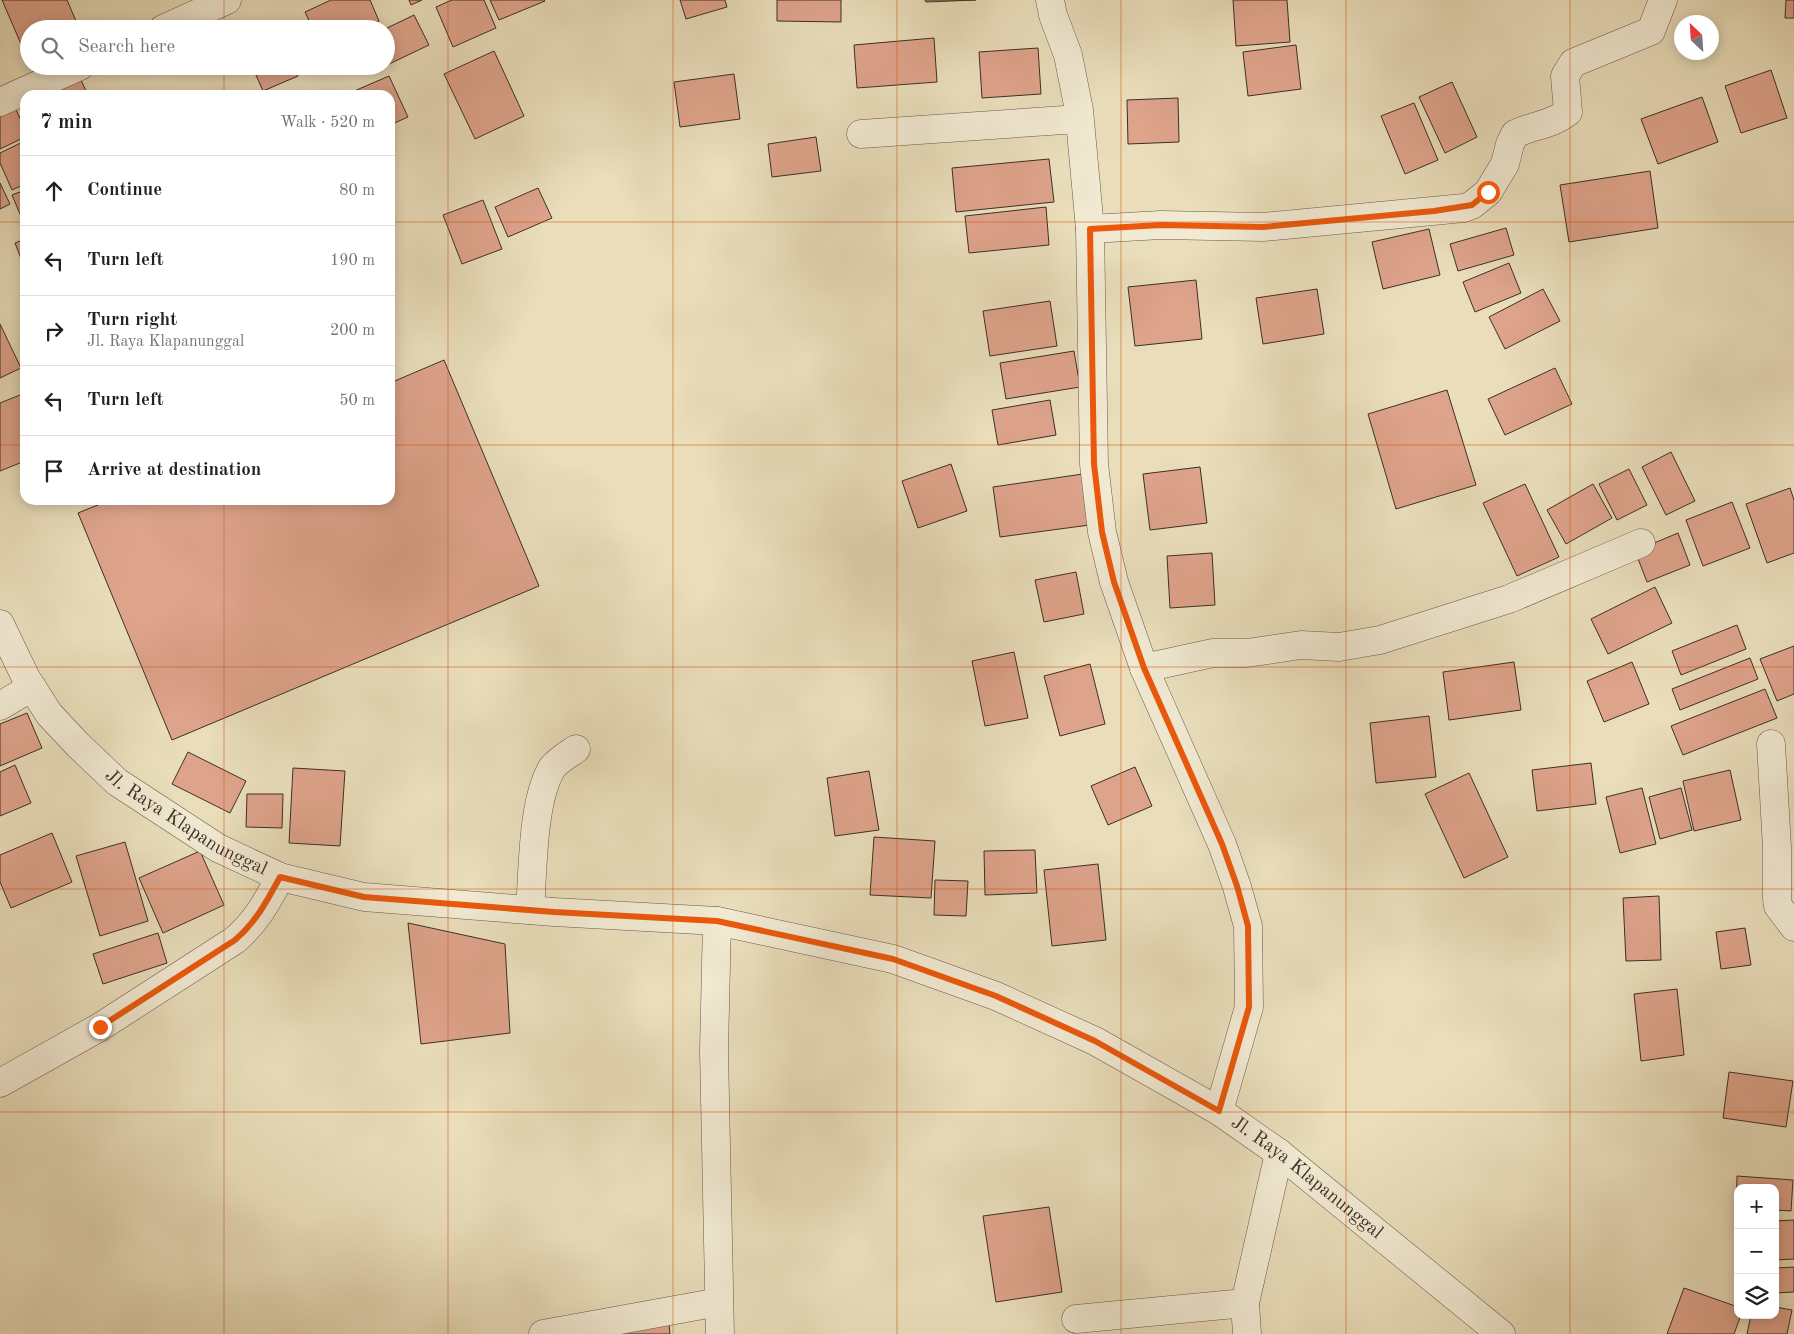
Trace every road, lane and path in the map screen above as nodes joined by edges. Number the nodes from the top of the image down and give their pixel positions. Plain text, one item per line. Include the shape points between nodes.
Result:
1 (227, 0) edge
2 (1050, 0) edge
3 (1664, 0) edge
4 (183, 20) edge
5 (60, 75) edge
6 (27, 90) edge
7 (20, 93) edge
8 (0, 102) edge
9 (1079, 118) junction
10 (861, 134) dead end
11 (1090, 229) junction
12 (1641, 543) dead end
13 (0, 624) edge
14 (1144, 668) junction
15 (32, 687) junction
16 (0, 706) edge
17 (1771, 744) dead end
18 (576, 749) dead end
19 (280, 877) junction
20 (530, 910) junction
21 (717, 921) junction
22 (1794, 927) edge
23 (0, 1083) edge
24 (1219, 1111) junction
25 (1279, 1153) junction
26 (719, 1302) junction
27 (1245, 1303) junction
28 (1076, 1319) dead end
29 (543, 1334) edge
30 (720, 1334) edge
31 (1247, 1334) edge
32 (1501, 1334) edge

1 - 4 street
2 - 9 street via 1068,55
3 - 11 street via 1651,31 1573,63 1565,76 1568,112 1557,122 1516,134 1500,174 1482,198 1472,205 1263,227 1161,225
5 - 6 street
7 - 8 street
9 - 10 street
9 - 11 street
11 - 14 street via 1094,454 1100,512 1114,582
12 - 14 street via 1509,600 1380,640 1339,646 1301,645 1247,653 1213,653
13 - 15 street, Jl. Raya Klapanunggal
14 - 24 street via 1222,844 1248,926 1249,1007
15 - 16 street
15 - 19 street, Jl. Raya Klapanunggal via 50,714 117,782 218,848
17 - 22 street via 1777,899 1778,906
18 - 20 street via 553,767 543,792
19 - 20 street, Jl. Raya Klapanunggal via 364,897
19 - 23 street via 262,911 235,940 100,1027
20 - 21 street, Jl. Raya Klapanunggal
21 - 24 street, Jl. Raya Klapanunggal via 893,959 996,996 1095,1041
21 - 26 street via 714,1051
24 - 25 street, Jl. Raya Klapanunggal
25 - 27 street
25 - 32 street, Jl. Raya Klapanunggal
26 - 29 street
26 - 30 street
27 - 28 street
27 - 31 street

